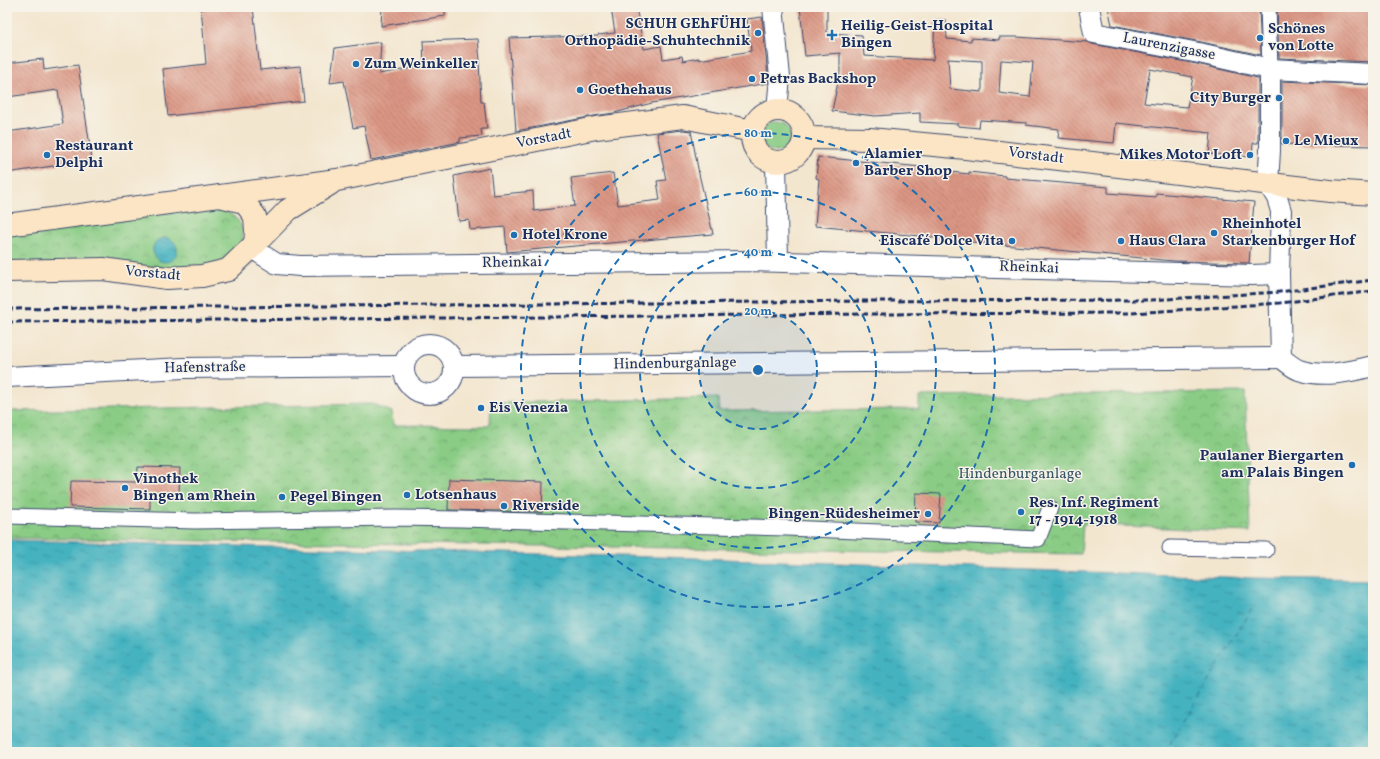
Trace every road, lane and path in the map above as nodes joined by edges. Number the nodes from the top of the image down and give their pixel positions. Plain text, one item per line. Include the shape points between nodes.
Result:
1 (773, 7) edge
2 (1089, 7) edge
3 (1268, 7) edge
4 (1270, 69) junction
5 (1373, 74) edge
6 (776, 110) junction
7 (752, 131) junction
8 (804, 138) junction
9 (776, 162) junction
10 (337, 180) junction
11 (1268, 183) junction
12 (1373, 194) edge
13 (217, 196) junction
14 (7, 225) edge
15 (255, 244) junction
16 (778, 261) junction
17 (7, 271) edge
18 (1279, 274) junction
19 (1281, 358) junction
20 (404, 366) junction
21 (454, 366) junction
22 (1373, 366) edge
23 (7, 377) edge
24 (1050, 508) dead end
25 (7, 516) edge
26 (1170, 548) dead end
27 (1266, 550) dead end

1 - 6 street via 780,77
2 - 4 street, Laurenzigasse via 1094,33
3 - 4 street
4 - 5 street
4 - 11 street
6 - 7 main road via 758,119
6 - 8 main road via 793,115 799,121
7 - 9 main road via 753,145 757,152 762,157
7 - 10 main road, Vorstadt via 683,117 596,128
8 - 9 main road via 798,153 784,162
8 - 11 main road, Vorstadt via 870,139 966,148
9 - 16 street
10 - 13 main road, Vorstadt
10 - 15 main road, Vorstadt via 288,210
11 - 12 main road, Vorstadt
11 - 18 street via 1281,211
13 - 14 main road, Vorstadt
13 - 15 main road via 244,202 255,216
15 - 16 street, Rheinkai via 261,254 277,264 300,266
15 - 17 main road, Vorstadt via 228,270 202,276 167,278 103,269
16 - 18 street, Rheinkai
18 - 19 street
19 - 21 street, Hindenburganlage
19 - 22 street via 1298,370 1320,374
20 - 21 street via 410,351 417,346 433,344 447,351
20 - 21 street via 406,378 412,388 427,394 447,386 454,373
20 - 23 street, Hafenstraße via 184,368
24 - 25 street via 1038,539 794,528 454,519 195,521
26 - 27 street

